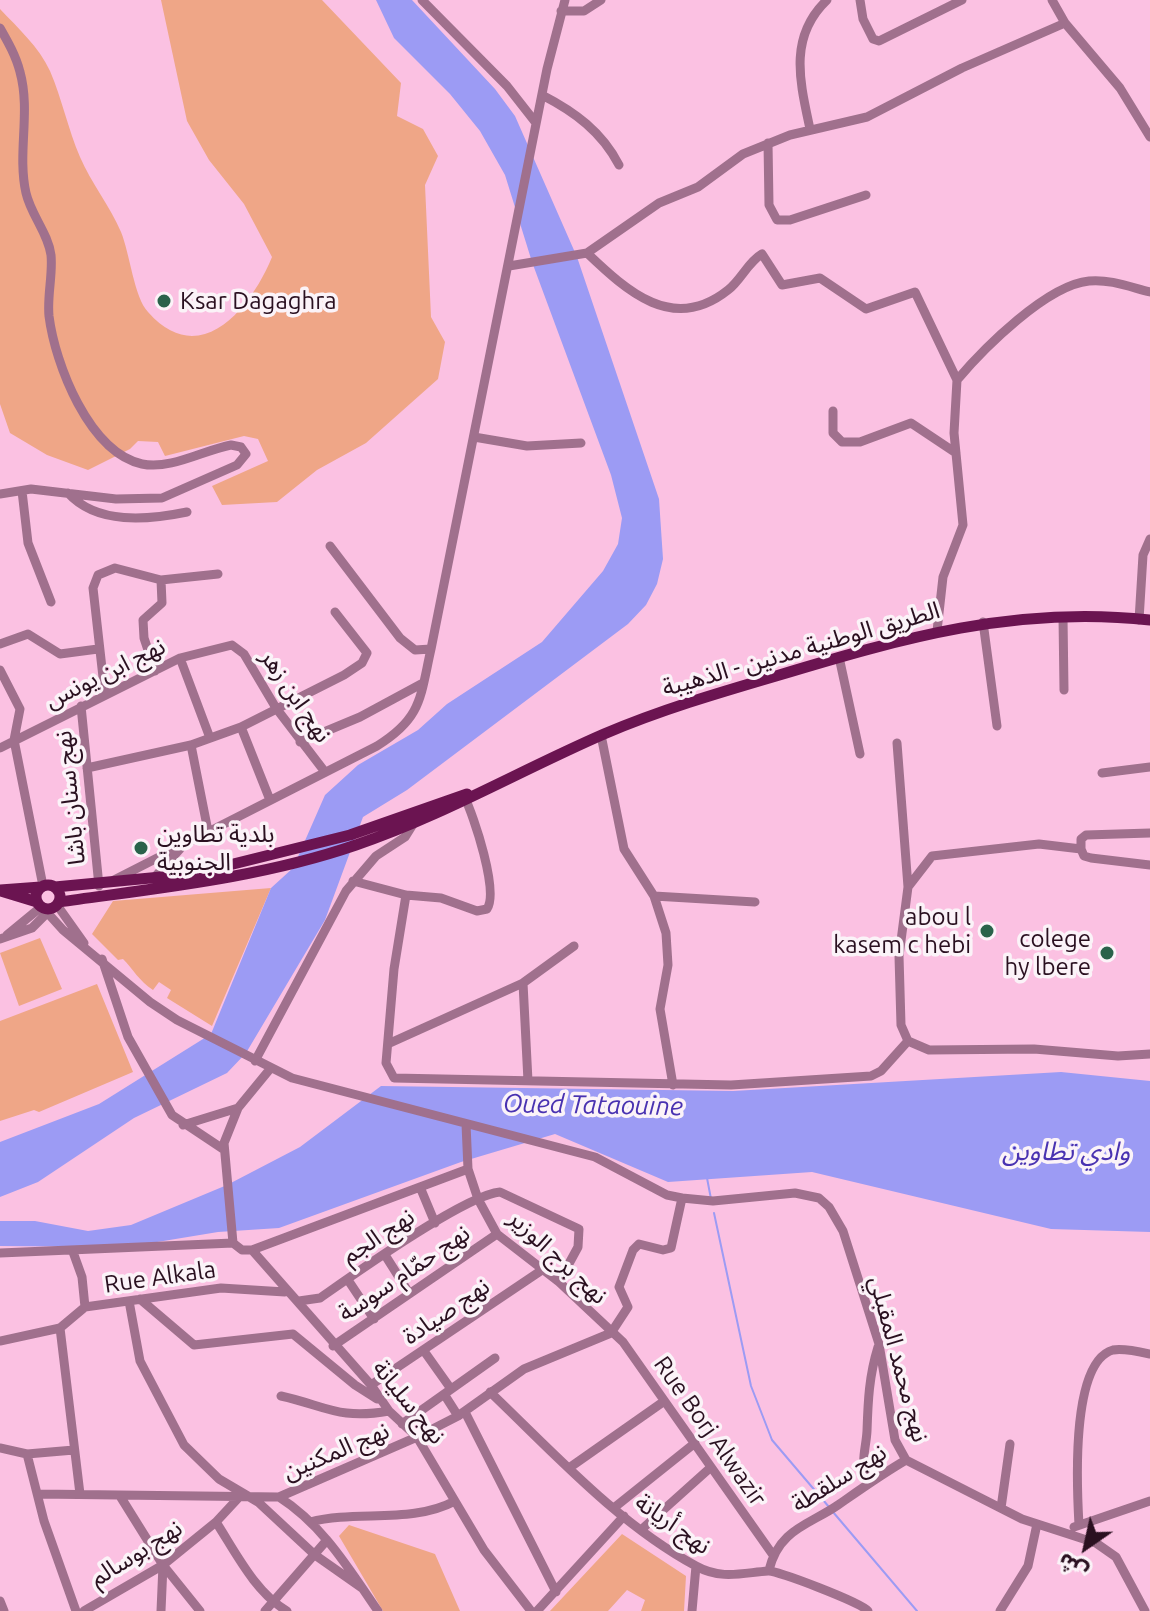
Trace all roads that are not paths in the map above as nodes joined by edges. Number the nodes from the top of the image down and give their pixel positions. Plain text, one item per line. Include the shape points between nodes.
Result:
1 (422, 0) edge
2 (565, 0) edge
3 (601, 0) edge
4 (827, 0) edge
5 (860, 0) edge
6 (962, 0) edge
7 (1052, 0) edge
8 (561, 11) junction
9 (1065, 23) junction
10 (0, 28) edge
11 (542, 95) junction
12 (536, 123) junction
13 (810, 129) junction
14 (1150, 137) edge
15 (768, 143) junction
16 (619, 165) dead end
17 (866, 195) dead end
18 (587, 253) junction
19 (509, 266) junction
20 (1150, 292) edge
21 (957, 380) junction
22 (833, 411) dead end
23 (474, 437) junction
24 (581, 443) dead end
25 (956, 453) junction
26 (22, 491) junction
27 (68, 493) junction
28 (0, 494) edge
29 (187, 512) dead end
30 (1150, 539) edge
31 (330, 546) dead end
32 (218, 574) dead end
33 (161, 580) junction
34 (51, 602) dead end
35 (335, 612) dead end
36 (1063, 617) junction
37 (1144, 620) edge
38 (983, 622) junction
39 (937, 631) junction
40 (0, 644) edge
41 (232, 645) joint
42 (98, 649) junction
43 (431, 649) junction
44 (839, 657) junction
45 (180, 658) junction
46 (0, 670) edge
47 (155, 671) junction
48 (423, 683) junction
49 (1064, 690) dead end
50 (105, 695) junction
51 (81, 706) junction
52 (276, 708) junction
53 (997, 726) dead end
54 (241, 727) junction
55 (601, 735) junction
56 (210, 738) junction
57 (14, 740) junction
58 (300, 742) junction
59 (897, 743) dead end
60 (191, 745) junction
61 (0, 748) edge
62 (860, 754) dead end
63 (1150, 767) edge
64 (87, 768) junction
65 (325, 772) junction
66 (1102, 773) dead end
67 (465, 797) junction
68 (270, 800) junction
69 (415, 821) junction
70 (398, 824) junction
71 (208, 831) junction
72 (1150, 833) edge
73 (189, 841) junction
74 (1081, 849) junction
75 (177, 853) junction
76 (1150, 865) edge
77 (191, 877) junction
78 (353, 881) junction
79 (153, 884) junction
80 (101, 885) junction
81 (47, 887) junction
82 (908, 887) junction
83 (0, 890) edge
84 (406, 895) junction
85 (654, 896) junction
86 (755, 902) dead end
87 (48, 907) junction
88 (2, 938) edge
89 (574, 946) dead end
90 (102, 959) junction
91 (523, 983) junction
92 (908, 1041) junction
93 (390, 1043) junction
94 (1150, 1054) edge
95 (255, 1061) junction
96 (270, 1069) junction
97 (528, 1081) junction
98 (673, 1085) junction
99 (238, 1108) junction
100 (466, 1124) junction
101 (183, 1125) junction
102 (223, 1149) junction
103 (467, 1166) junction
104 (420, 1187) junction
105 (682, 1198) junction
106 (478, 1199) junction
107 (435, 1223) junction
108 (497, 1234) junction
109 (232, 1241) junction
110 (252, 1250) junction
111 (73, 1252) junction
112 (0, 1253) edge
113 (385, 1255) junction
114 (542, 1270) junction
115 (348, 1280) junction
116 (559, 1282) junction
117 (285, 1292) junction
118 (409, 1293) junction
119 (134, 1300) junction
120 (299, 1301) junction
121 (85, 1307) junction
122 (374, 1319) junction
123 (60, 1328) junction
124 (611, 1333) junction
125 (0, 1341) edge
126 (879, 1344) junction
127 (333, 1346) junction
128 (424, 1351) junction
129 (1150, 1354) edge
130 (495, 1358) dead end
131 (371, 1385) junction
132 (448, 1392) junction
133 (490, 1392) junction
134 (281, 1396) dead end
135 (380, 1401) junction
136 (663, 1402) junction
137 (389, 1411) junction
138 (462, 1414) junction
139 (402, 1424) junction
140 (417, 1437) junction
141 (695, 1443) junction
142 (1010, 1444) dead end
143 (0, 1448) edge
144 (74, 1450) junction
145 (27, 1454) junction
146 (906, 1460) junction
147 (569, 1468) junction
148 (710, 1468) junction
149 (869, 1481) junction
150 (38, 1494) junction
151 (80, 1494) junction
152 (242, 1494) junction
153 (120, 1496) junction
154 (279, 1497) junction
155 (455, 1501) junction
156 (1150, 1501) edge
157 (615, 1507) junction
158 (1001, 1508) junction
159 (624, 1516) junction
160 (216, 1522) junction
161 (310, 1522) junction
162 (1037, 1524) junction
163 (1079, 1525) junction
164 (642, 1529) junction
165 (1064, 1531) junction
166 (327, 1540) junction
167 (315, 1555) junction
168 (773, 1555) junction
169 (163, 1565) junction
170 (696, 1566) junction
171 (769, 1570) junction
172 (362, 1588) junction
173 (556, 1592) junction
174 (0, 1601) edge
175 (273, 1603) junction
176 (4, 1611) edge
177 (76, 1611) edge
178 (84, 1611) edge
179 (161, 1611) edge
180 (200, 1611) edge
181 (265, 1611) edge
182 (287, 1611) edge
183 (378, 1611) edge
184 (534, 1611) edge
185 (692, 1611) edge
186 (868, 1611) edge
187 (1000, 1611) edge
188 (1145, 1611) edge

1 - 12 street
2 - 8 street
3 - 8 street via 584,11
4 - 13 street via 800,44 797,71
5 - 6 street via 863,19 879,41
7 - 9 street
8 - 11 street
9 - 13 street via 867,117
9 - 14 street via 1096,56
10 - 27 street via 23,89 20,161 27,198 50,247 49,317 64,373 84,415 110,444 141,463 167,463 231,445 246,454 237,465 162,498
11 - 12 street
11 - 16 street via 601,136
12 - 19 street
13 - 15 street
15 - 17 street via 769,205 777,220
15 - 18 street via 698,187 659,203
18 - 19 street
18 - 21 street via 630,293 669,306 716,300 762,254 782,285 820,278 869,310 915,292
19 - 23 street
20 - 21 street via 1108,281 1068,286 1005,332
21 - 25 street
22 - 25 street via 833,433 842,442 872,439 911,423
23 - 24 street via 527,446
23 - 43 street
25 - 39 street via 963,525 943,577
26 - 27 street
26 - 28 street
26 - 34 street via 28,543
27 - 29 street via 93,510 118,517
30 - 37 street via 1140,580
31 - 43 street via 400,638 415,650
32 - 33 street
33 - 42 street via 123,568 98,575 93,588
33 - 47 street via 162,603 143,625
35 - 52 street via 367,653 362,663
36 - 37 main road, الطريق الوطنية مدنين - الذهيبة
36 - 38 main road, الطريق الوطنية مدنين - الذهيبة
36 - 49 street
38 - 39 main road, الطريق الوطنية مدنين - الذهيبة
38 - 53 street
39 - 44 main road, الطريق الوطنية مدنين - الذهيبة
40 - 42 street via 28,634 60,654
41 - 45 street, نهج ابن يونس
41 - 52 street, نهج ابن زهر via 244,654
42 - 50 street
43 - 48 street
44 - 55 main road, الطريق الوطنية مدنين - الذهيبة
44 - 62 street
45 - 47 street, نهج ابن يونس
45 - 56 street
46 - 57 street via 20,709
47 - 50 street, نهج ابن يونس
48 - 58 street
48 - 65 street via 407,725
50 - 51 street, نهج ابن يونس
51 - 57 street, نهج ابن يونس
51 - 64 street, نهج سنان باشا
52 - 54 street
52 - 58 street, نهج ابن زهر
54 - 56 street
54 - 68 street
55 - 67 main road, الطريق الوطنية مدنين - الذهيبة
55 - 85 street via 624,849
56 - 60 street
57 - 61 street, نهج ابن يونس
57 - 81 street
58 - 65 street, نهج ابن زهر
59 - 82 street
60 - 64 street
60 - 71 street
63 - 66 street
64 - 80 street, نهج سنان باشا
65 - 68 street
67 - 69 main road, الطريق الوطنية مدنين - الذهيبة
67 - 70 main road, الطريق الوطنية مدنين - الذهيبة
67 - 84 street via 478,828 490,904 477,911 441,898
68 - 71 street
69 - 70 main road, الطريق الوطنية مدنين - الذهيبة
69 - 78 street via 405,837 376,856
70 - 77 main road, الطريق الوطنية مدنين - الذهيبة via 301,862
71 - 73 street
72 - 74 street via 1086,835
73 - 75 street
73 - 80 street
74 - 76 street via 1087,857
74 - 82 street via 1039,844 932,856
75 - 77 street via 175,862
75 - 79 street
77 - 79 main road, الطريق الوطنية مدنين - الذهيبة
78 - 84 street
78 - 95 street
79 - 80 main road, الطريق الوطنية مدنين - الذهيبة
79 - 87 main road, الطريق الوطنية مدنين - الذهيبة
80 - 81 main road, الطريق الوطنية مدنين - الذهيبة
81 - 83 main road, الطريق الوطنية مدنين - الذهيبة
81 - 87 main road
81 - 87 main road via 36,895
82 - 92 street via 899,956 901,1025
83 - 87 main road, الطريق الوطنية مدنين - الذهيبة
84 - 93 street
85 - 86 street
85 - 98 street via 668,947 660,1009
87 - 88 street
87 - 90 street, نهج محمد المقبلي
89 - 91 street
90 - 95 street, نهج محمد المقبلي via 150,1002
90 - 101 street via 128,1037 166,1107
91 - 93 street
91 - 97 street
92 - 94 street via 929,1050
92 - 98 street via 871,1076
93 - 97 street via 386,1063 394,1078
95 - 96 street, نهج محمد المقبلي
96 - 99 street
96 - 100 street, نهج محمد المقبلي
97 - 98 street
99 - 101 street
99 - 102 street
100 - 103 street, نهج برج الوزير
100 - 105 street, نهج محمد المقبلي via 595,1157
101 - 102 street
102 - 109 street
103 - 104 street
103 - 106 street, نهج برج الوزير
104 - 107 street
104 - 110 street
105 - 124 street via 671,1248 639,1244 633,1250 619,1287 628,1307
105 - 126 street, نهج محمد المقبلي via 713,1201 795,1193 819,1198 843,1231
106 - 107 street, نهج الجم
106 - 108 street, نهج برج الوزير
106 - 116 street via 505,1194 579,1229 578,1247
107 - 113 street, نهج الجم
108 - 114 street, نهج برج الوزير
108 - 118 street, نهج حمّام سوسة
109 - 110 street via 242,1250
109 - 111 street
110 - 117 street, نهج سليانة
111 - 112 street
111 - 121 street
113 - 115 street, نهج الجم
113 - 118 street
114 - 116 street, نهج برج الوزير
114 - 128 street, نهج صيادة
115 - 120 street, نهج الجم via 320,1298
115 - 122 street
116 - 124 street, نهج برج الوزير
117 - 119 street, Rue Alkala via 242,1286
117 - 120 street, نهج سليانة
118 - 122 street, نهج حمّام سوسة
119 - 121 street, Rue Alkala
119 - 135 street via 194,1345 293,1334
119 - 152 street via 140,1361 177,1435 219,1479
120 - 127 street, نهج سليانة
121 - 123 street, Rue Alkala
122 - 127 street, نهج حمّام سوسة
123 - 125 street, Rue Alkala
123 - 144 street
124 - 133 street, نهج المكنين via 524,1369
124 - 136 street, Rue Borj Alwazir via 627,1347
126 - 146 street, نهج محمد المقبلي via 892,1426
126 - 149 street via 867,1390 862,1467
127 - 131 street, نهج سليانة
128 - 131 street, نهج صيادة
128 - 132 street
129 - 163 street via 1113,1350 1087,1377 1078,1448
130 - 132 street
131 - 135 street, نهج سليانة
132 - 138 street
132 - 139 street
133 - 138 street, نهج المكنين
133 - 147 street, نهج أريانة
134 - 137 street via 331,1413 363,1416
135 - 137 street, نهج سليانة
136 - 141 street, Rue Borj Alwazir
136 - 147 street
137 - 139 street, نهج سليانة
138 - 140 street, نهج المكنين
138 - 173 street
139 - 140 street, نهج سليانة
140 - 154 street, نهج المكنين
140 - 155 street, نهج سليانة
141 - 148 street, Rue Borj Alwazir
141 - 157 street
142 - 158 street
143 - 145 street
144 - 145 street
144 - 151 street
145 - 150 street
146 - 149 street, نهج سلقطة
146 - 158 street, نهج محمد المقبلي
147 - 157 street, نهج أريانة
148 - 164 street
148 - 168 street, Rue Borj Alwazir
149 - 168 street, نهج سلقطة via 796,1527
150 - 151 street, نهج المكنين
150 - 177 street
151 - 153 street, نهج المكنين
152 - 153 street, نهج المكنين
152 - 154 street, نهج المكنين
152 - 160 street, نهج بوسالم
152 - 167 street via 258,1502
153 - 169 street
154 - 161 street
155 - 161 street via 423,1513
155 - 184 street, نهج سليانة via 484,1550
156 - 163 street
157 - 159 street, نهج أريانة
158 - 162 street, نهج محمد المقبلي
159 - 164 street, نهج أريانة
159 - 173 street
160 - 169 street, نهج بوسالم
160 - 175 street
161 - 166 street
162 - 165 street, نهج محمد المقبلي
162 - 187 street via 1028,1566
163 - 165 street
164 - 170 street, نهج أريانة
165 - 188 street, نهج محمد المقبلي via 1116,1557
166 - 167 street
166 - 172 street
167 - 172 street
167 - 175 street
168 - 171 street, نهج سلقطة
169 - 178 street, نهج بوسالم
169 - 179 street
169 - 180 street
170 - 171 street, نهج أريانة via 723,1576
170 - 185 street
171 - 186 street, نهج أريانة via 849,1598
172 - 183 street
173 - 184 street
174 - 176 street
175 - 181 street
175 - 182 street

